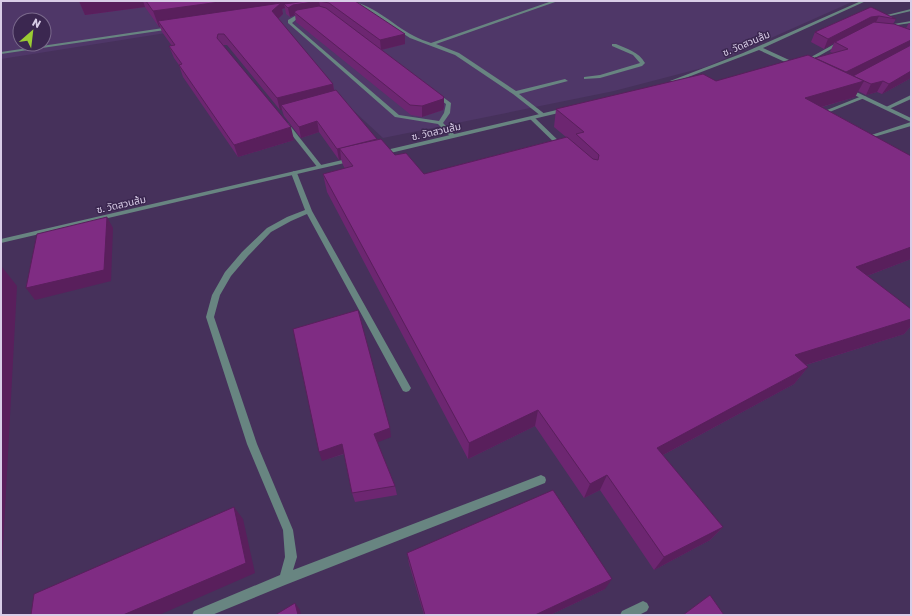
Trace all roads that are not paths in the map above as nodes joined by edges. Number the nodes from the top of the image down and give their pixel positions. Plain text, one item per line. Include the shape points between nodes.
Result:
1 (347, 1) edge
2 (556, 1) edge
3 (864, 1) edge
4 (340, 2) edge
5 (911, 10) edge
6 (911, 22) edge
7 (890, 25) junction
8 (175, 27) edge
9 (897, 28) edge
10 (847, 40) edge
11 (432, 44) junction
12 (614, 45) dead end
13 (759, 48) junction
14 (1, 53) edge
15 (798, 66) junction
16 (805, 69) edge
17 (586, 78) dead end
18 (565, 81) dead end
19 (663, 84) edge
20 (840, 86) edge
21 (515, 93) junction
22 (864, 97) junction
23 (911, 97) edge
24 (573, 108) edge
25 (887, 108) junction
26 (543, 116) junction
27 (811, 117) edge
28 (532, 118) junction
29 (283, 120) edge
30 (911, 120) edge
31 (440, 123) junction
32 (911, 124) edge
33 (453, 136) junction
34 (865, 138) edge
35 (564, 149) edge
36 (373, 155) edge
37 (358, 158) edge
38 (320, 167) junction
39 (294, 173) junction
40 (309, 211) junction
41 (1, 241) edge
42 (406, 388) dead end
43 (542, 480) dead end
44 (285, 579) junction
45 (644, 607) dead end
46 (198, 615) edge
47 (626, 615) edge

1 - 4 street
1 - 11 street via 368,9 412,37
2 - 11 street
3 - 13 street, ซ. วัดสวนส้ม
5 - 7 street via 877,18
6 - 7 street
7 - 9 street
8 - 14 street
10 - 15 street
11 - 21 street via 456,54
12 - 17 street via 642,59 643,63
13 - 15 street
13 - 19 street, ซ. วัดสวนส้ม via 686,78
15 - 16 street
18 - 21 street
20 - 22 street
21 - 26 street
22 - 25 street
22 - 27 street
23 - 25 street
24 - 26 street, ซ. วัดสวนส้ม
25 - 30 street
26 - 28 street, ซ. วัดสวนส้ม
28 - 33 street, ซ. วัดสวนส้ม
28 - 35 street
29 - 38 street
31 - 31 street via 397,116 290,21 307,15 329,15 449,104 447,113
31 - 33 street
32 - 34 street
33 - 36 street, ซ. วัดสวนส้ม
37 - 38 street, ซ. วัดสวนส้ม
38 - 39 street, ซ. วัดสวนส้ม
39 - 40 street
39 - 41 street, ซ. วัดสวนส้ม
40 - 42 street
40 - 44 street via 269,230 245,254 228,274 216,295 210,317 252,444 288,530 291,557
43 - 44 street
44 - 46 street
45 - 47 street

